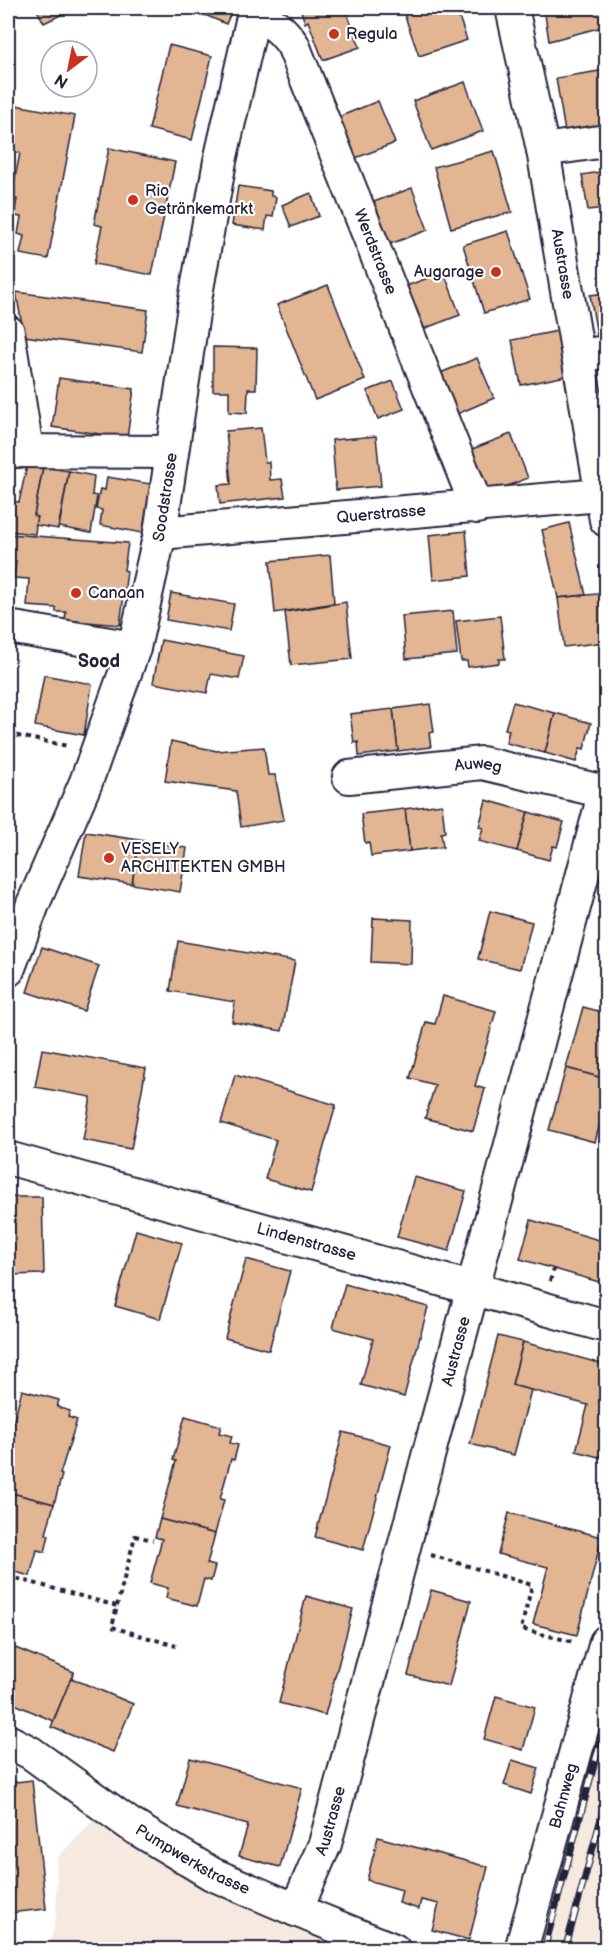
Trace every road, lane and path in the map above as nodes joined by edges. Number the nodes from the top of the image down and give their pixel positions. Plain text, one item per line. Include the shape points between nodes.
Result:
1 (513, 8) edge
2 (254, 11) edge
3 (606, 141) edge
4 (543, 150) junction
5 (8, 332) edge
6 (592, 354) edge
7 (17, 450) edge
8 (172, 452) junction
9 (477, 507) junction
10 (604, 508) edge
11 (160, 533) junction
12 (8, 627) edge
13 (134, 648) junction
14 (8, 734) edge
15 (72, 746) dead end
16 (349, 777) dead end
17 (606, 790) edge
18 (8, 970) edge
19 (8, 1158) edge
20 (473, 1287) junction
21 (606, 1326) edge
22 (153, 1540) dead end
23 (430, 1555) dead end
24 (8, 1576) edge
25 (117, 1606) junction
26 (176, 1646) dead end
27 (605, 1646) edge
28 (8, 1742) edge
29 (296, 1910) junction
30 (394, 1950) edge
31 (521, 1950) edge

1 - 4 street, Austrasse
2 - 8 street, Soodstrasse via 220,161
2 - 9 street, Werdstrasse via 282,29 293,45
3 - 4 street
4 - 6 street, Austrasse
5 - 7 street
6 - 10 street, Austrasse
7 - 8 street
8 - 11 street, Soodstrasse
9 - 10 street, Querstrasse
9 - 11 street, Querstrasse
11 - 13 street, Soodstrasse
12 - 13 street
13 - 18 street, Soodstrasse via 86,782
14 - 15 path
16 - 17 street, Auweg via 482,763
17 - 20 street, Austrasse
19 - 20 street, Lindenstrasse
20 - 21 street, Lindenstrasse
20 - 29 street, Austrasse via 325,1845
22 - 25 path via 135,1536
23 - 27 path via 532,1585 521,1629
24 - 25 path
25 - 26 path via 111,1627
27 - 31 street, Bahnweg
28 - 29 street, Pumpwerkstrasse via 31,1753 131,1825 212,1874
29 - 30 street, Pumpwerkstrasse

